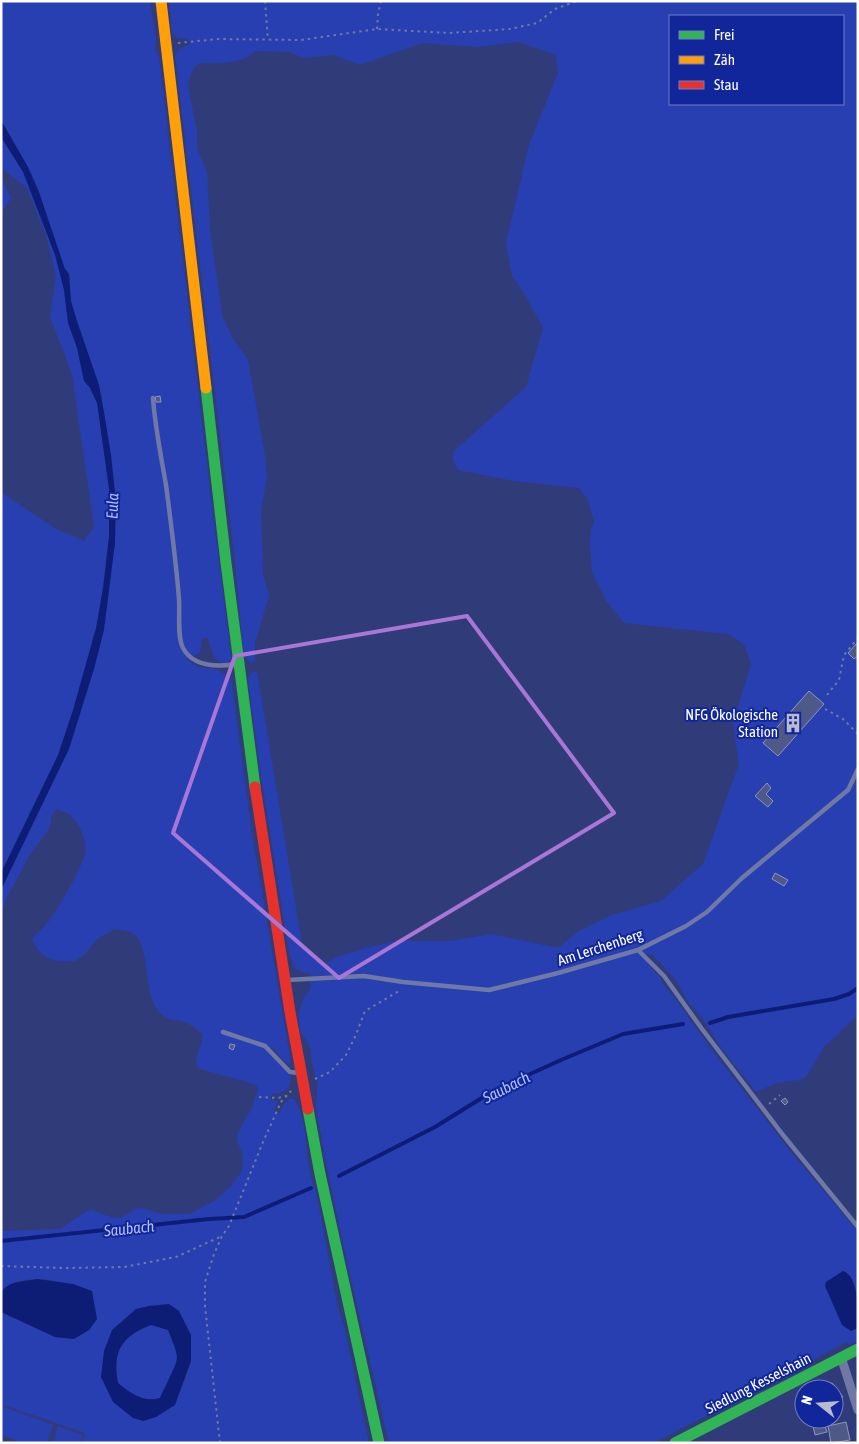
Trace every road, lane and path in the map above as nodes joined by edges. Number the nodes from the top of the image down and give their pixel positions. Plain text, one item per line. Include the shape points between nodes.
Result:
1 (161, 1) edge
2 (266, 1) edge
3 (381, 1) edge
4 (577, 1) edge
5 (377, 29) junction
6 (268, 40) junction
7 (166, 44) junction
8 (153, 398) dead end
9 (858, 638) edge
10 (238, 664) junction
11 (827, 695) dead end
12 (825, 709) dead end
13 (858, 734) edge
14 (858, 769) edge
15 (638, 950) junction
16 (285, 980) junction
17 (403, 982) junction
18 (223, 1032) dead end
19 (302, 1079) junction
20 (780, 1095) dead end
21 (286, 1096) junction
22 (259, 1097) dead end
23 (763, 1109) junction
24 (858, 1227) edge
25 (222, 1236) junction
26 (1, 1266) edge
27 (858, 1349) edge
28 (841, 1357) junction
29 (858, 1410) edge
30 (691, 1439) edge
31 (220, 1443) edge
32 (379, 1443) edge
33 (675, 1443) edge

1 - 7 main road
2 - 6 path
3 - 5 path
4 - 5 path via 555,9 538,23 510,30 449,33
5 - 6 path via 301,40
6 - 7 path via 219,39
7 - 10 main road
8 - 10 lane via 176,571 182,646 191,659 198,662 219,666
9 - 11 path via 844,655 839,680
10 - 16 main road
12 - 13 path
14 - 15 lane, Am Lerchenberg via 848,790 742,878 707,912
15 - 17 lane, Am Lerchenberg via 489,990
15 - 23 lane via 664,976
16 - 17 lane, Am Lerchenberg via 364,976
16 - 19 main road
17 - 19 path via 400,990 365,1011 346,1054 330,1072
18 - 19 lane via 261,1044
19 - 21 path
19 - 32 main road
20 - 23 path
21 - 22 path
21 - 25 path via 262,1142 229,1226
23 - 24 lane
25 - 26 path via 176,1257 124,1267
25 - 31 path via 205,1282
27 - 28 main road, Siedlung Kesselshain
28 - 29 street
28 - 30 main road, Siedlung Kesselshain
30 - 33 main road, Siedlung Kesselshain

